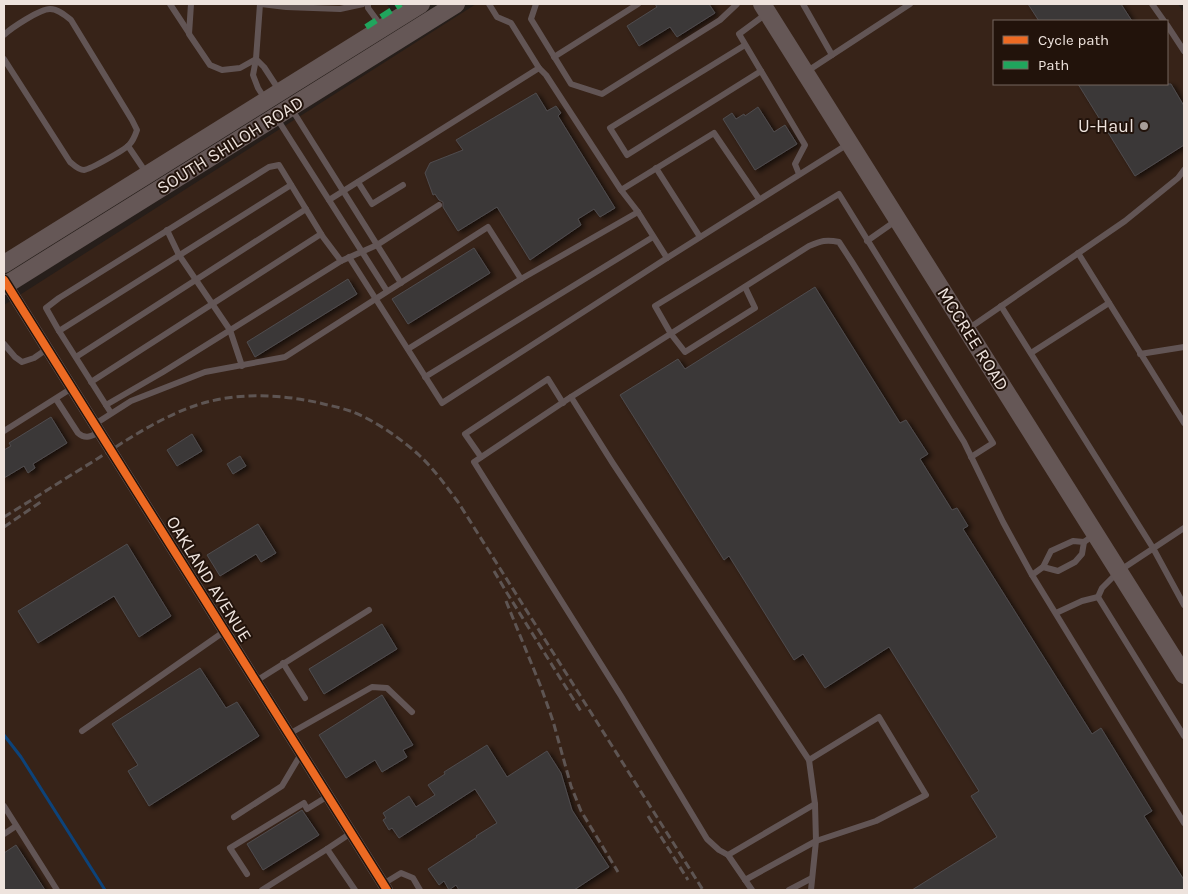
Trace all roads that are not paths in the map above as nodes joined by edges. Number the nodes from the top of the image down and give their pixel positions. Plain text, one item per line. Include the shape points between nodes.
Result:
1 (170, 4) edge
2 (191, 4) edge
3 (260, 4) edge
4 (363, 4) edge
5 (368, 4) edge
6 (421, 4) edge
7 (456, 4) edge
8 (489, 4) edge
9 (536, 4) edge
10 (638, 4) edge
11 (736, 4) edge
12 (803, 4) edge
13 (910, 4) edge
14 (1152, 4) edge
15 (765, 9) edge
16 (1163, 20) edge
17 (1168, 27) edge
18 (382, 28) junction
19 (190, 34) junction
20 (4, 35) edge
21 (745, 45) junction
22 (1184, 51) edge
23 (832, 55) junction
24 (554, 57) junction
25 (4, 59) edge
26 (256, 59) junction
27 (539, 68) junction
28 (761, 71) junction
29 (805, 73) junction
30 (273, 96) junction
31 (283, 112) junction
32 (849, 143) junction
33 (128, 146) junction
34 (656, 168) junction
35 (1184, 172) edge
36 (148, 174) junction
37 (799, 174) junction
38 (358, 182) junction
39 (291, 185) junction
40 (403, 185) dead end
41 (621, 190) junction
42 (343, 191) junction
43 (759, 199) junction
44 (329, 200) junction
45 (439, 205) dead end
46 (306, 209) junction
47 (638, 212) junction
48 (898, 220) junction
49 (167, 230) junction
50 (321, 234) junction
51 (653, 237) junction
52 (700, 237) junction
53 (867, 241) junction
54 (377, 245) junction
55 (362, 252) junction
56 (1078, 253) junction
57 (179, 255) junction
58 (349, 257) junction
59 (667, 258) junction
60 (341, 260) junction
61 (4, 264) edge
62 (522, 279) junction
63 (196, 280) junction
64 (5, 283) edge
65 (401, 283) junction
66 (745, 287) junction
67 (387, 291) junction
68 (375, 299) junction
69 (1108, 303) junction
70 (212, 304) junction
71 (1001, 306) junction
72 (967, 329) junction
73 (230, 330) junction
74 (59, 331) junction
75 (671, 334) junction
76 (4, 344) edge
77 (1184, 347) edge
78 (48, 349) junction
79 (408, 349) junction
80 (1030, 353) junction
81 (1140, 354) junction
82 (76, 357) junction
83 (242, 366) junction
84 (425, 377) junction
85 (91, 382) junction
86 (72, 388) junction
87 (571, 397) junction
88 (56, 398) junction
89 (563, 402) junction
90 (106, 405) junction
91 (111, 413) junction
92 (1184, 423) edge
93 (97, 428) junction
94 (4, 430) edge
95 (481, 457) junction
96 (972, 457) junction
97 (1184, 528) edge
98 (1090, 538) junction
99 (1154, 548) junction
100 (1043, 567) junction
101 (1119, 571) junction
102 (1032, 575) junction
103 (1098, 596) junction
104 (1184, 605) edge
105 (369, 610) dead end
106 (1056, 613) junction
107 (225, 631) junction
108 (283, 664) junction
109 (1184, 675) edge
110 (256, 681) junction
111 (305, 698) dead end
112 (412, 712) dead end
113 (82, 731) dead end
114 (289, 734) junction
115 (1184, 736) edge
116 (301, 754) junction
117 (809, 760) junction
118 (328, 796) junction
119 (815, 804) junction
120 (4, 806) edge
121 (234, 816) dead end
122 (1184, 823) edge
123 (16, 826) junction
124 (351, 833) junction
125 (4, 834) edge
126 (816, 840) junction
127 (327, 849) junction
128 (728, 855) junction
129 (247, 874) dead end
130 (812, 878) junction
131 (745, 880) junction
132 (385, 887) edge
133 (57, 890) edge
134 (262, 890) edge
135 (354, 890) edge
136 (420, 890) edge
137 (752, 890) edge
138 (788, 890) edge
139 (811, 890) edge

1 - 19 lane
2 - 19 lane
3 - 4 lane via 340,9
3 - 26 lane
5 - 18 lane
6 - 18 main road, SOUTH SHILOH ROAD
7 - 31 main road, SOUTH SHILOH ROAD
8 - 27 lane via 497,16 512,23
9 - 24 lane via 531,19
10 - 24 lane
11 - 24 lane via 720,20 602,94 571,84
12 - 23 lane
13 - 23 lane
14 - 16 lane
15 - 21 lane via 738,34
15 - 29 main road, MCCREE ROAD
17 - 22 lane
18 - 30 main road, SOUTH SHILOH ROAD
19 - 26 lane via 210,65 222,70 240,68
20 - 33 lane via 42,10 58,10 71,20 137,130
21 - 28 lane
21 - 28 lane via 610,128 627,155
23 - 29 lane
25 - 33 lane via 76,168 83,170 94,166
26 - 30 lane via 264,67
26 - 30 lane via 253,75 258,88
27 - 38 lane
27 - 41 lane
28 - 37 lane via 805,145 795,164
29 - 32 main road, MCCREE ROAD
30 - 31 main road
30 - 36 main road, SOUTH SHILOH ROAD
31 - 42 lane
31 - 44 lane
31 - 64 main road, SOUTH SHILOH ROAD
32 - 37 lane
32 - 48 main road, MCCREE ROAD
33 - 36 lane
34 - 41 lane
34 - 43 lane via 714,133
34 - 52 lane
35 - 56 lane via 1125,221
36 - 61 main road, SOUTH SHILOH ROAD
37 - 43 lane
38 - 40 lane via 372,204
38 - 42 lane
39 - 46 lane
39 - 49 lane via 279,165 269,166
39 - 57 lane
41 - 47 lane
42 - 44 lane
42 - 54 lane
43 - 52 lane
44 - 55 lane
45 - 54 lane
46 - 50 lane
46 - 63 lane
47 - 51 lane
47 - 62 lane
48 - 53 lane
48 - 72 main road, MCCREE ROAD
49 - 57 lane
49 - 74 lane via 46,308
50 - 60 lane
50 - 70 lane
51 - 59 lane
51 - 84 lane
52 - 59 lane
53 - 75 lane via 839,194 655,306
53 - 96 lane via 993,443
54 - 55 lane
54 - 65 lane
55 - 58 lane
55 - 67 lane
56 - 69 lane
56 - 71 lane
57 - 63 lane
57 - 74 lane
58 - 60 lane
58 - 68 lane
59 - 84 lane via 442,403
60 - 73 lane
62 - 65 lane via 488,227
62 - 79 lane
63 - 70 lane
63 - 82 lane
64 - 78 street, OAKLAND AVENUE
65 - 67 lane
66 - 75 lane
66 - 75 lane via 755,308 685,352
66 - 96 lane via 809,246 821,241 839,242
67 - 68 lane
68 - 79 lane
68 - 83 lane via 285,357
69 - 80 lane
69 - 81 lane
70 - 73 lane
70 - 85 lane
71 - 72 lane
71 - 80 lane
72 - 98 main road, MCCREE ROAD
73 - 83 lane
73 - 90 lane
74 - 82 lane
75 - 87 lane
76 - 78 lane via 22,362
77 - 81 lane
78 - 86 street, OAKLAND AVENUE
79 - 84 lane
80 - 99 lane
81 - 92 lane
82 - 85 lane
83 - 91 lane via 205,372 131,401
85 - 90 lane
86 - 88 lane
86 - 93 street, OAKLAND AVENUE
87 - 89 lane
87 - 117 lane
88 - 93 lane via 82,437 87,438
88 - 94 lane
89 - 95 lane
89 - 95 lane via 548,379 474,428 466,434
90 - 91 lane
91 - 93 lane
93 - 107 street, OAKLAND AVENUE
95 - 128 lane via 474,462 707,839
96 - 102 lane
97 - 99 lane
98 - 100 lane via 1051,551
98 - 100 lane via 1075,562 1058,571
98 - 101 main road, MCCREE ROAD
99 - 101 lane
99 - 104 lane
100 - 102 lane
101 - 103 lane
101 - 109 main road, MCCREE ROAD
102 - 106 lane
103 - 106 lane
103 - 115 lane
105 - 108 lane
106 - 122 lane
107 - 110 street, OAKLAND AVENUE
107 - 113 lane
108 - 110 lane
108 - 111 lane
110 - 114 street, OAKLAND AVENUE
112 - 114 lane via 387,688 372,687
114 - 116 street, OAKLAND AVENUE
116 - 118 street, OAKLAND AVENUE
116 - 121 lane via 282,786
117 - 119 lane
117 - 126 lane via 879,717 926,795 876,821
118 - 124 street, OAKLAND AVENUE
118 - 129 lane via 307,809 304,803 230,848
119 - 126 lane
119 - 128 lane
120 - 123 lane
123 - 125 lane
123 - 133 lane
124 - 127 lane
124 - 132 street, OAKLAND AVENUE
126 - 130 lane
126 - 131 lane
127 - 134 lane
127 - 135 lane
128 - 131 lane
130 - 138 lane
130 - 139 lane
131 - 137 lane
132 - 136 lane via 401,873 413,878

